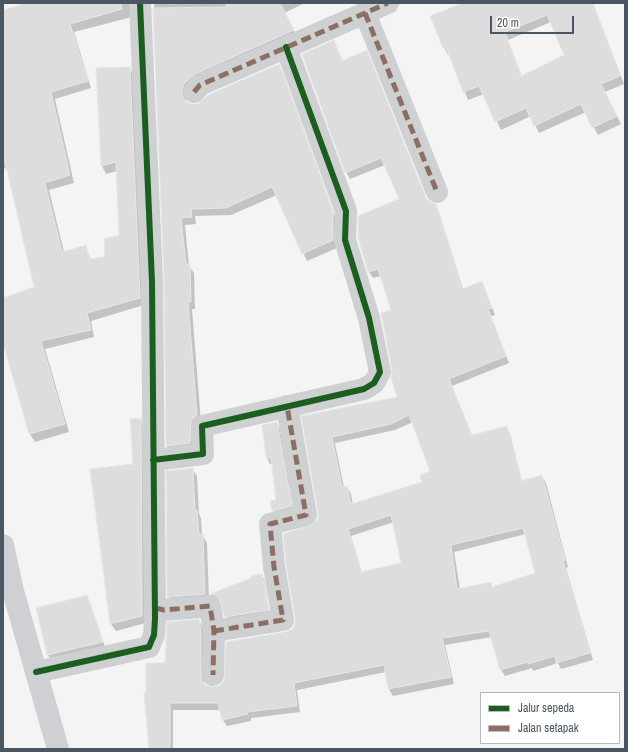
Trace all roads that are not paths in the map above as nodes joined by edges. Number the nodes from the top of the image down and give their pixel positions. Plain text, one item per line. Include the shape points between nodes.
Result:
1 (140, 3) edge
2 (388, 3) edge
3 (365, 13) junction
4 (286, 47) junction
5 (194, 92) dead end
6 (437, 192) dead end
7 (287, 406) junction
8 (153, 460) junction
9 (3, 545) edge
10 (8, 593) edge
11 (155, 608) junction
12 (214, 631) junction
13 (36, 672) junction
14 (213, 675) dead end
15 (58, 749) edge

1 - 8 street via 152,282
2 - 3 street
3 - 4 street
3 - 6 street
4 - 5 street via 200,85
4 - 7 street via 346,211 344,240 369,318 380,372 374,383 364,389
7 - 8 street via 202,426 203,454
7 - 12 street via 306,515 270,524 283,620
8 - 11 street
9 - 10 main road
10 - 13 main road
11 - 12 street via 164,610 210,606
11 - 13 street via 154,635 149,647
12 - 14 street
13 - 15 main road

